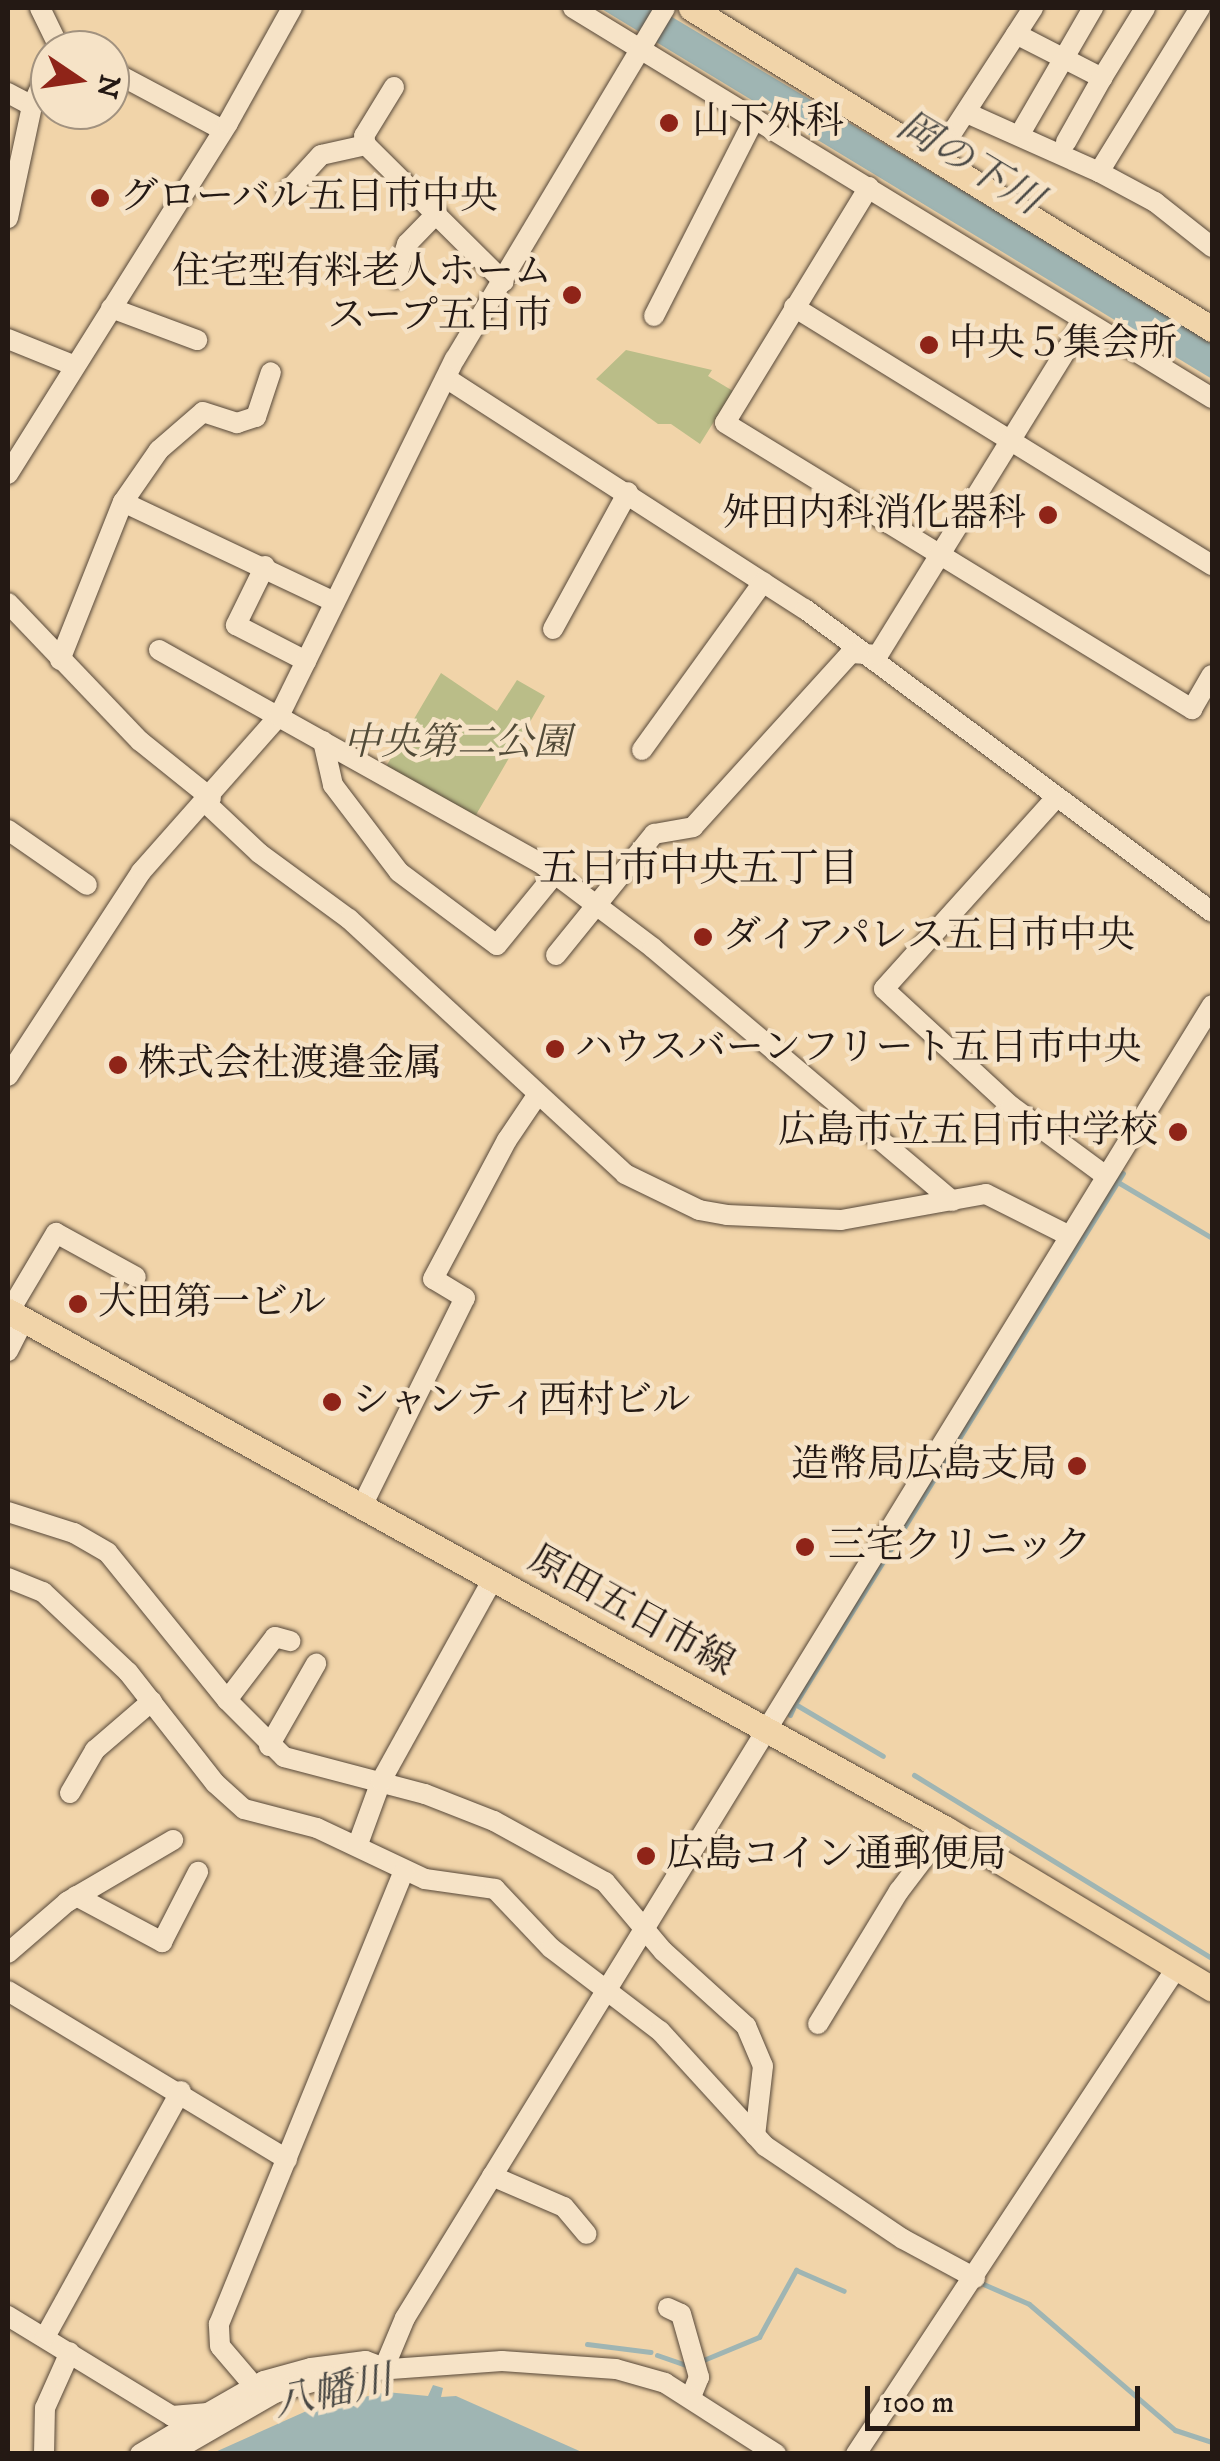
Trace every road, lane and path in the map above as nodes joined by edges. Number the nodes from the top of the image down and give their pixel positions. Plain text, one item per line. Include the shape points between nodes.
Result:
1 (40, 8) edge
2 (292, 8) edge
3 (573, 8) edge
4 (665, 8) edge
5 (691, 8) edge
6 (1032, 8) edge
7 (1093, 8) edge
8 (1146, 8) edge
9 (1200, 8) edge
10 (52, 30) edge
11 (1016, 34) junction
12 (642, 45) junction
13 (1062, 62) junction
14 (1102, 78) junction
15 (130, 81) edge
16 (394, 87) dead end
17 (8, 93) edge
18 (30, 105) edge
19 (966, 113) junction
20 (30, 115) edge
21 (755, 118) junction
22 (1024, 127) dead end
23 (223, 130) junction
24 (1066, 142) dead end
25 (366, 146) junction
26 (935, 159) junction
27 (1099, 172) junction
28 (869, 187) junction
29 (288, 191) dead end
30 (437, 212) junction
31 (8, 218) edge
32 (1212, 247) edge
33 (396, 278) dead end
34 (504, 282) junction
35 (794, 307) junction
36 (111, 308) junction
37 (654, 316) dead end
38 (1084, 322) junction
39 (1212, 329) edge
40 (8, 339) edge
41 (197, 340) dead end
42 (75, 366) junction
43 (271, 372) dead end
44 (446, 378) junction
45 (1212, 398) edge
46 (1012, 441) junction
47 (8, 474) edge
48 (628, 492) junction
49 (122, 502) junction
50 (940, 556) junction
51 (1212, 564) edge
52 (265, 566) junction
53 (762, 582) junction
54 (8, 602) edge
55 (335, 602) junction
56 (553, 630) dead end
57 (159, 650) dead end
58 (873, 658) junction
59 (60, 660) junction
60 (306, 661) junction
61 (1212, 675) edge
62 (279, 716) junction
63 (323, 741) junction
64 (642, 750) dead end
65 (1054, 800) junction
66 (208, 801) junction
67 (8, 830) edge
68 (555, 874) junction
69 (87, 885) dead end
70 (594, 902) junction
71 (1212, 912) edge
72 (556, 955) dead end
73 (1212, 1004) edge
74 (8, 1076) edge
75 (538, 1094) junction
76 (1106, 1176) junction
77 (952, 1201) junction
78 (1068, 1235) junction
79 (136, 1277) dead end
80 (14, 1314) edge
81 (8, 1352) edge
82 (362, 1506) junction
83 (8, 1512) edge
84 (8, 1578) edge
85 (494, 1579) junction
86 (277, 1634) dead end
87 (316, 1673) dead end
88 (227, 1700) junction
89 (152, 1701) junction
90 (765, 1728) junction
91 (269, 1746) junction
92 (381, 1781) junction
93 (70, 1793) dead end
94 (946, 1830) junction
95 (173, 1840) dead end
96 (358, 1844) junction
97 (404, 1870) junction
98 (198, 1872) dead end
99 (76, 1896) junction
100 (643, 1930) junction
101 (8, 1954) edge
102 (1177, 1966) junction
103 (608, 1986) junction
104 (1212, 1988) edge
105 (8, 1991) edge
106 (818, 2024) dead end
107 (181, 2091) junction
108 (756, 2136) junction
109 (287, 2159) junction
110 (492, 2176) junction
111 (586, 2234) dead end
112 (975, 2278) junction
113 (668, 2308) dead end
114 (8, 2316) edge
115 (45, 2337) junction
116 (70, 2352) junction
117 (384, 2368) junction
118 (254, 2386) junction
119 (691, 2397) junction
120 (208, 2413) junction
121 (44, 2454) edge
122 (140, 2454) edge
123 (169, 2454) edge
124 (776, 2454) edge
125 (856, 2454) edge

1 - 10 street
2 - 23 street
3 - 12 street
4 - 12 street
5 - 26 main road
6 - 11 street
7 - 13 street
8 - 14 street
9 - 27 street
11 - 13 street
11 - 19 street
12 - 21 street
12 - 34 street
13 - 14 street
13 - 22 street
14 - 24 street
15 - 23 street
16 - 25 street via 364,136
17 - 18 street
19 - 26 street
19 - 27 street
20 - 31 street
21 - 28 street
21 - 37 street
23 - 36 street
25 - 29 street via 321,156
25 - 30 street
26 - 39 main road
27 - 32 street via 1154,202
28 - 35 street
28 - 38 street
30 - 33 street via 407,244
30 - 34 street
34 - 44 street
35 - 46 street
35 - 50 street via 725,424
36 - 41 street
36 - 42 street
38 - 45 street
38 - 46 street
40 - 42 street
42 - 47 street
43 - 49 street via 256,416 237,423 203,412 159,450
44 - 48 street
44 - 55 street
46 - 50 street
46 - 51 street
48 - 53 street
48 - 56 street
49 - 52 street
49 - 59 street
50 - 58 street
50 - 61 street via 1192,709
52 - 55 street
52 - 60 street via 236,626
53 - 58 street
53 - 64 street
54 - 59 street
55 - 60 street
57 - 62 street
58 - 65 street
58 - 70 street via 851,653 694,826 654,834
59 - 66 street
60 - 62 street
62 - 63 street
62 - 66 street
63 - 68 street
63 - 68 street via 334,784 399,872 496,945
65 - 71 street
65 - 76 street via 884,989 1011,1106
66 - 74 street via 141,872
66 - 75 street via 259,853 326,899
67 - 69 street
68 - 70 street
70 - 72 street
70 - 77 street
73 - 76 street
75 - 77 street via 625,1174 699,1210 841,1220
75 - 82 street via 433,1279 464,1298
76 - 78 street
77 - 78 street via 986,1194
78 - 90 street
79 - 80 street via 56,1233
80 - 81 street
80 - 82 main road, 原田五日市線
82 - 85 main road, 原田五日市線
83 - 88 street via 74,1533 108,1553
84 - 89 street via 43,1592
85 - 90 main road, 原田五日市線
85 - 92 street
86 - 88 street
87 - 91 street
88 - 91 street
89 - 93 street via 103,1740
89 - 96 street via 216,1784 244,1809
90 - 94 main road, 原田五日市線
90 - 100 street
91 - 92 street via 303,1764
92 - 96 street
92 - 100 street via 494,1821 605,1882
94 - 102 main road, 原田五日市線
94 - 106 street via 899,1891
95 - 99 street
96 - 97 street
97 - 103 street via 495,1889 551,1948
97 - 109 street
98 - 99 street via 162,1942
99 - 101 street
100 - 103 street
100 - 108 street via 734,2012 756,2044 763,2066
102 - 104 main road, 原田五日市線
102 - 112 street
103 - 108 street via 660,2031
103 - 110 street
105 - 107 street
107 - 109 street
107 - 115 street
108 - 112 street via 902,2239
109 - 118 street via 220,2324 225,2354
110 - 111 street via 564,2207
110 - 117 street via 404,2318
112 - 125 street
113 - 119 street via 681,2314 699,2377
114 - 115 street
115 - 116 street
116 - 120 street via 156,2409 172,2416
116 - 121 street via 45,2408
117 - 118 street via 366,2361 311,2368
117 - 119 street via 549,2361 616,2368
117 - 123 street via 275,2393
118 - 120 street
119 - 124 street
120 - 122 street

